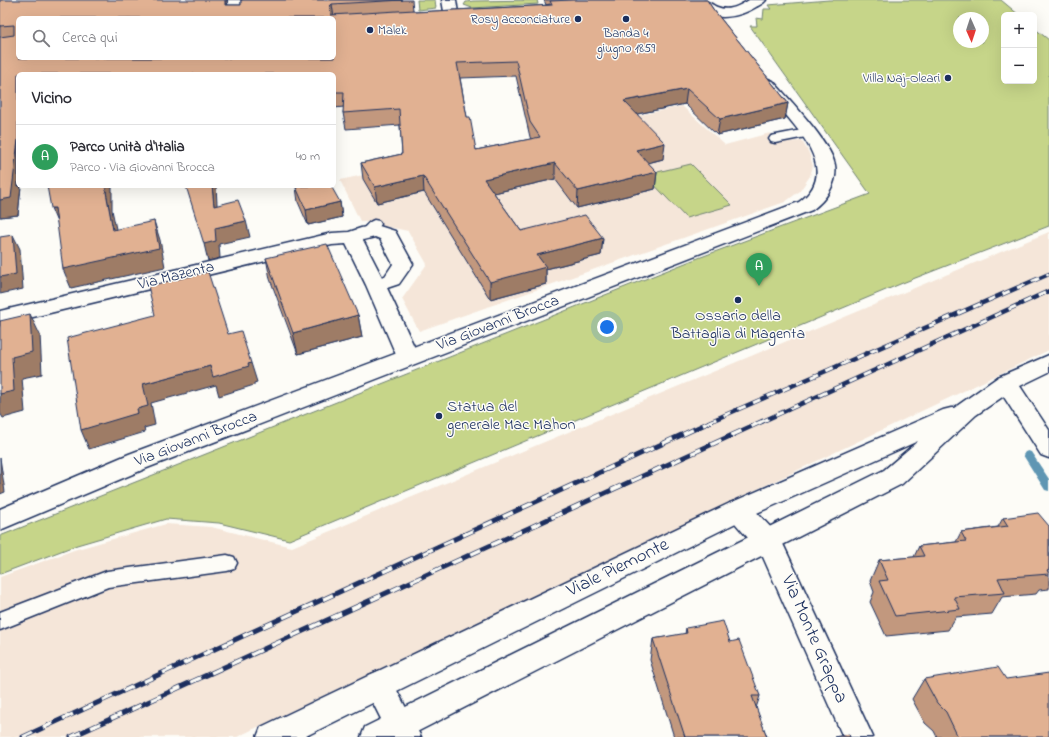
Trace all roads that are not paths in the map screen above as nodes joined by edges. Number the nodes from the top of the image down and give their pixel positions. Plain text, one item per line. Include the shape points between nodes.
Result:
1 (235, 0) edge
2 (449, 0) edge
3 (759, 0) edge
4 (701, 3) edge
5 (741, 6) edge
6 (490, 15) edge
7 (236, 16) edge
8 (452, 17) junction
9 (438, 18) edge
10 (756, 69) edge
11 (807, 133) junction
12 (775, 139) dead end
13 (365, 231) junction
14 (376, 285) junction
15 (0, 318) edge
16 (408, 357) junction
17 (1049, 363) edge
18 (1006, 383) junction
19 (968, 409) junction
20 (1049, 448) edge
21 (738, 510) junction
22 (0, 520) edge
23 (767, 541) junction
24 (227, 563) dead end
25 (0, 621) edge
26 (379, 685) junction
27 (394, 733) edge
28 (272, 737) edge
29 (858, 737) edge

1 - 7 street
2 - 8 street
3 - 5 street
4 - 5 street via 725,13
4 - 5 street via 727,28
6 - 8 street
8 - 9 street
10 - 11 street, Via Giovanni Brocca
11 - 12 lane
11 - 16 street, Via Giovanni Brocca via 822,154 826,169 826,180 820,192 808,204
13 - 14 street
13 - 14 street, Via Mazenta via 388,235 403,264 392,280
13 - 15 street, Via Mazenta
14 - 16 street
16 - 22 street, Via Giovanni Brocca via 138,461
17 - 18 street, Viale Piemonte
18 - 19 street, Viale Piemonte
18 - 20 street
19 - 21 street, Viale Piemonte
19 - 23 street, Viale Piemonte via 893,477
21 - 23 street, Via Monte Grappa
21 - 26 street, Viale Piemonte
23 - 27 street, Viale Piemonte
23 - 29 street, Via Monte Grappa via 785,573
24 - 25 lane via 107,579
26 - 27 street
26 - 28 street, Viale Piemonte

